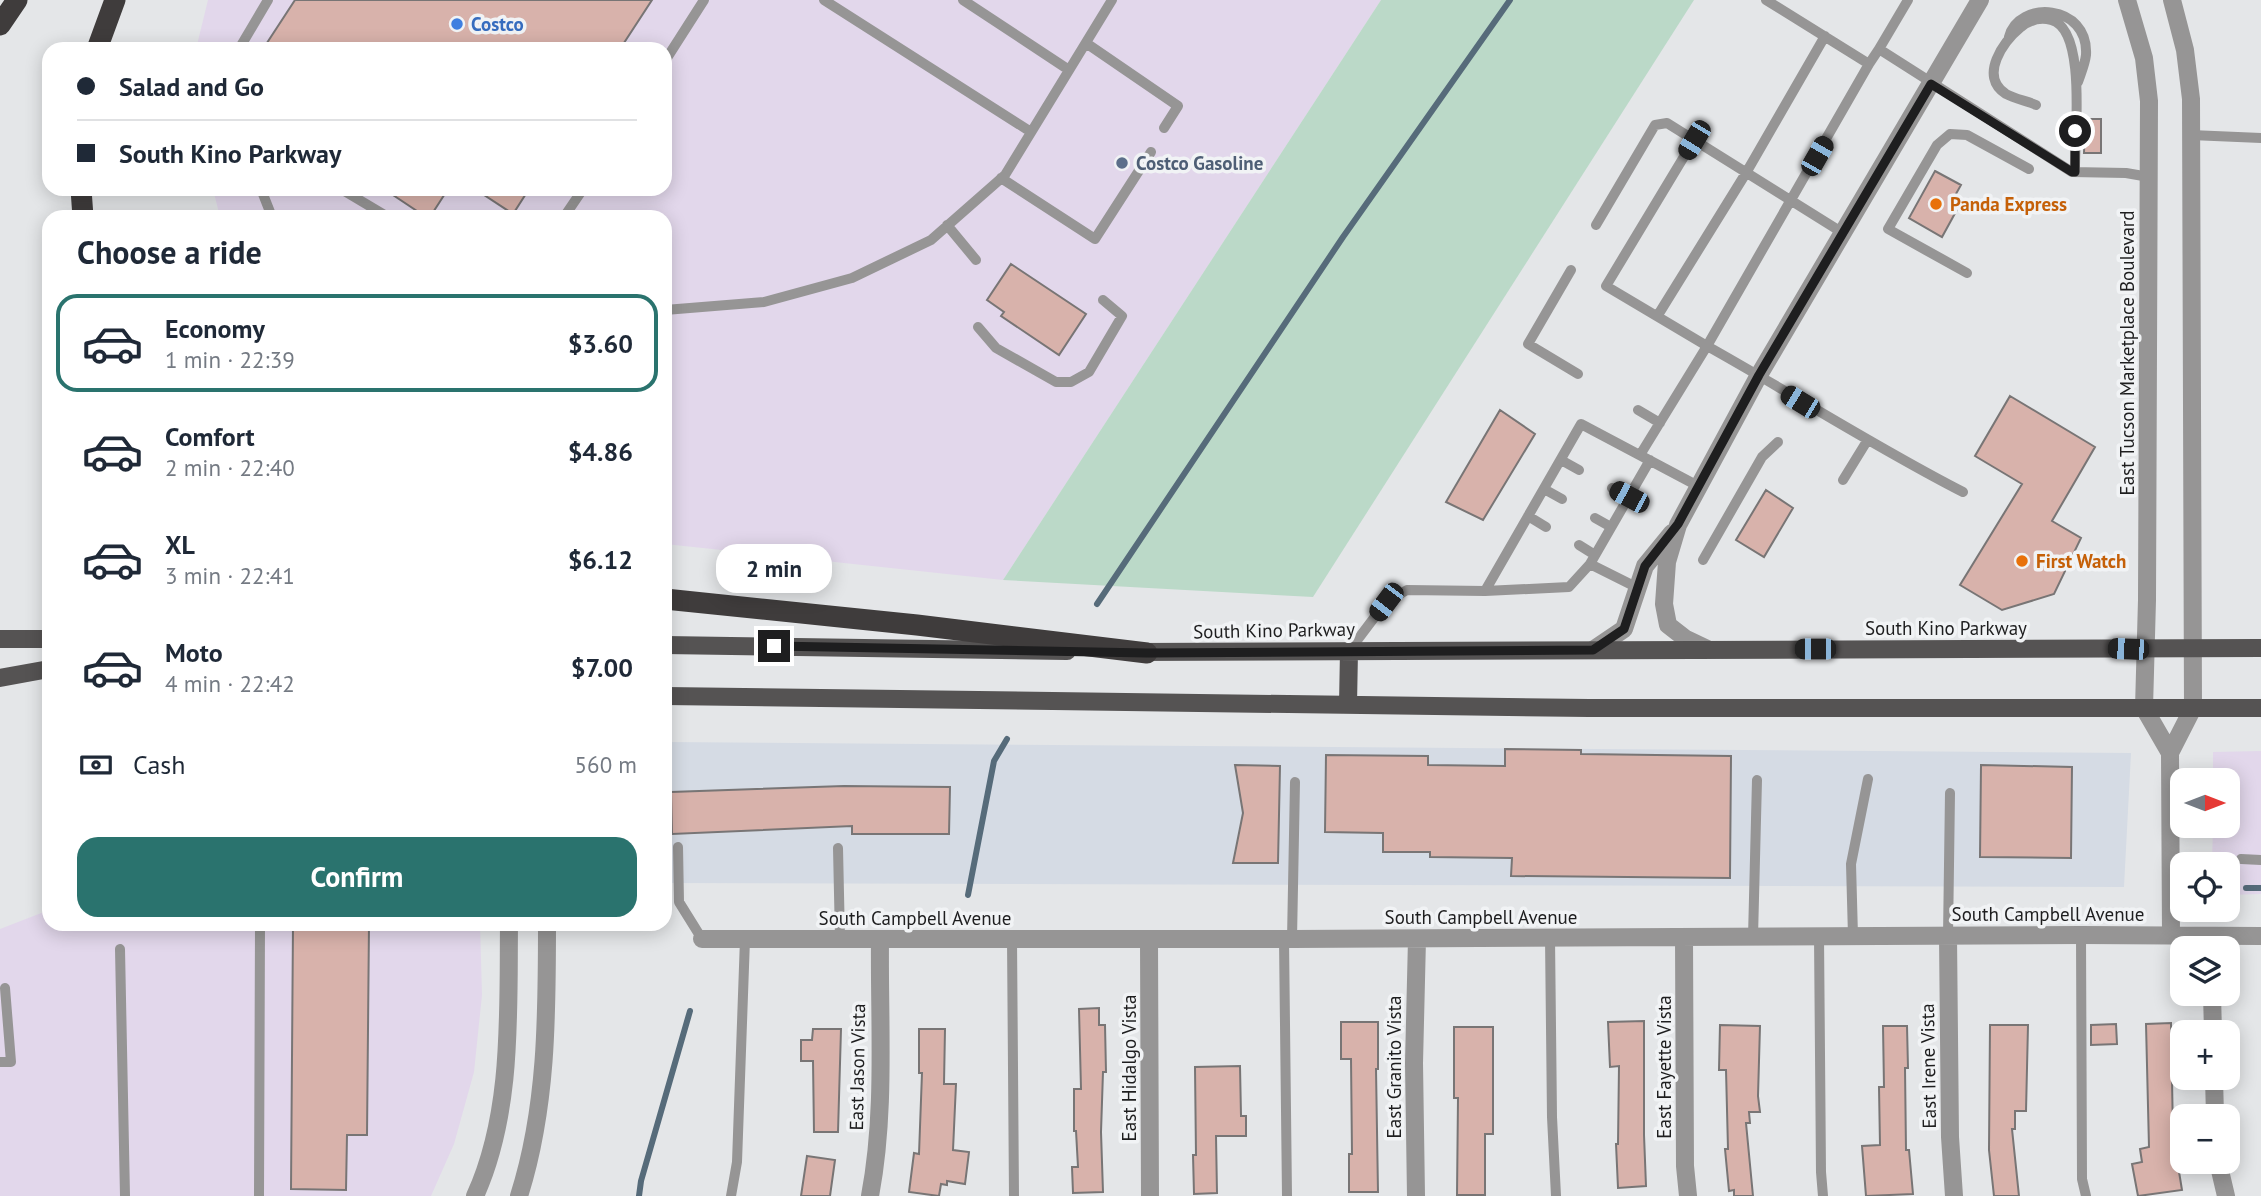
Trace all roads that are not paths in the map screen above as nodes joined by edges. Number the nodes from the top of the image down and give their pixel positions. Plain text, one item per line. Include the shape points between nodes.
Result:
1 (17, 0) edge
2 (115, 0) edge
3 (268, 0) edge
4 (704, 0) edge
5 (824, 0) edge
6 (963, 0) edge
7 (1112, 0) edge
8 (1766, 0) edge
9 (1908, 0) edge
10 (1980, 0) edge
11 (2127, 0) edge
12 (2172, 0) edge
13 (0, 25) edge
14 (1825, 36) junction
15 (2009, 37) junction
16 (100, 42) edge
17 (243, 42) edge
18 (1086, 43) junction
19 (1879, 48) junction
20 (672, 50) edge
21 (1869, 64) junction
22 (1069, 70) junction
23 (1931, 84) junction
24 (2077, 84) junction
25 (2036, 105) dead end
26 (1164, 128) dead end
27 (1031, 132) junction
28 (2191, 135) junction
29 (2261, 138) edge
30 (1694, 140) junction
31 (1151, 152) dead end
32 (2029, 169) dead end
33 (2075, 172) junction
34 (1746, 173) junction
35 (2149, 177) junction
36 (1001, 178) junction
37 (353, 196) edge
38 (1791, 202) junction
39 (376, 210) edge
40 (947, 226) junction
41 (1596, 226) dead end
42 (1843, 233) junction
43 (976, 260) dead end
44 (1570, 270) dead end
45 (1967, 273) dead end
46 (1103, 300) dead end
47 (672, 309) edge
48 (1658, 315) junction
49 (978, 327) dead end
50 (1707, 346) junction
51 (1578, 374) dead end
52 (1759, 375) junction
53 (1638, 410) dead end
54 (1660, 423) junction
55 (1778, 442) dead end
56 (1867, 442) junction
57 (1640, 455) junction
58 (1561, 460) junction
59 (1650, 460) junction
60 (1579, 470) dead end
61 (1843, 480) dead end
62 (1699, 486) junction
63 (1612, 488) dead end
64 (1544, 489) junction
65 (1963, 492) dead end
66 (1629, 497) junction
67 (1562, 499) dead end
68 (1528, 516) junction
69 (1595, 518) dead end
70 (1678, 524) junction
71 (1546, 527) dead end
72 (1611, 527) junction
73 (1579, 545) dead end
74 (1593, 559) junction
75 (1703, 560) dead end
76 (1638, 588) junction
77 (1485, 591) junction
78 (672, 600) edge
79 (0, 639) edge
80 (42, 639) edge
81 (672, 645) edge
82 (2261, 648) edge
83 (1707, 649) junction
84 (2145, 649) junction
85 (2192, 649) junction
86 (1593, 650) junction
87 (1349, 651) junction
88 (1147, 653) junction
89 (42, 670) edge
90 (0, 678) edge
91 (672, 696) edge
92 (1348, 705) junction
93 (2144, 708) junction
94 (2193, 708) junction
95 (2261, 708) edge
96 (2170, 753) junction
97 (1868, 779) dead end
98 (1757, 780) dead end
99 (1295, 782) dead end
100 (1950, 793) dead end
101 (678, 847) dead end
102 (838, 848) dead end
103 (2241, 859) dead end
104 (2261, 860) edge
105 (260, 931) edge
106 (509, 931) edge
107 (547, 931) edge
108 (2081, 935) junction
109 (2171, 935) junction
110 (1819, 936) junction
111 (1853, 936) junction
112 (1948, 936) junction
113 (2177, 936) edge
114 (2261, 936) edge
115 (1684, 937) junction
116 (1753, 937) junction
117 (1550, 938) junction
118 (702, 939) joint
119 (745, 939) junction
120 (840, 939) junction
121 (880, 939) junction
122 (1012, 939) junction
123 (1288, 939) junction
124 (1417, 939) junction
125 (2240, 939) edge
126 (1149, 940) junction
127 (120, 949) dead end
128 (5, 988) dead end
129 (0, 1062) edge
130 (2220, 1174) edge
131 (125, 1196) edge
132 (259, 1196) edge
133 (475, 1196) edge
134 (519, 1196) edge
135 (731, 1196) edge
136 (870, 1196) edge
137 (1014, 1196) edge
138 (1150, 1196) edge
139 (1287, 1196) edge
140 (1416, 1196) edge
141 (1556, 1196) edge
142 (1688, 1196) edge
143 (1823, 1196) edge
144 (1954, 1196) edge
145 (2086, 1196) edge
146 (2225, 1196) edge

1 - 13 highway
2 - 16 highway
3 - 17 lane
4 - 20 lane
5 - 27 lane
6 - 22 lane
7 - 18 lane
8 - 14 lane
9 - 19 lane
10 - 23 street
11 - 35 street, East Tucson Marketplace Boulevard via 2144,58
12 - 28 street via 2185,50
14 - 21 lane
14 - 34 lane
15 - 24 lane via 2035,19 2057,22 2071,45
15 - 24 lane via 2016,15 2025,7 2051,4 2067,11 2080,27 2086,45
15 - 25 lane via 1995,62 1998,86
18 - 22 lane
18 - 26 lane via 1178,106
19 - 21 lane
19 - 23 lane
21 - 38 lane
22 - 27 lane
23 - 33 lane
23 - 42 street
24 - 33 lane
27 - 36 lane
28 - 29 lane
28 - 85 street
30 - 34 lane
30 - 41 lane via 1667,123 1655,125
30 - 48 lane via 1606,286
31 - 36 lane via 1095,239
32 - 45 lane via 1967,135 1950,134 1937,145 1888,229
33 - 35 lane
34 - 38 lane
34 - 48 lane
35 - 84 street, East Tucson Marketplace Boulevard
36 - 40 lane
37 - 39 lane
38 - 42 lane
38 - 50 lane
40 - 43 lane
40 - 47 lane via 931,240 852,278 764,302
42 - 52 street
44 - 51 lane via 1528,344
46 - 49 lane via 1122,316 1088,372 1071,382 1056,382 996,348
48 - 50 lane
50 - 52 lane
50 - 54 lane
52 - 56 lane
52 - 62 street
53 - 54 lane
54 - 57 lane
55 - 75 lane via 1762,457
56 - 61 lane
56 - 65 lane
57 - 58 lane via 1581,424
57 - 59 lane
58 - 60 lane
58 - 64 lane
59 - 62 lane
59 - 66 lane
62 - 70 street
63 - 66 lane
64 - 67 lane
64 - 68 lane
66 - 72 lane
68 - 71 lane
68 - 77 lane
69 - 72 lane
70 - 76 street via 1645,566
70 - 83 street via 1667,562 1664,604 1668,625
72 - 74 lane
73 - 74 lane
74 - 76 lane
74 - 77 lane via 1569,587
76 - 86 street via 1624,629
77 - 87 lane via 1407,590 1386,602
78 - 88 highway
79 - 80 main road
81 - 88 main road, South Kino Parkway
82 - 85 main road, South Kino Parkway
83 - 84 main road, South Kino Parkway
83 - 86 main road, South Kino Parkway
84 - 85 main road, South Kino Parkway
84 - 93 street, East Tucson Marketplace Boulevard
85 - 94 street
86 - 87 main road, South Kino Parkway
87 - 88 main road, South Kino Parkway
87 - 92 main road
89 - 90 main road
91 - 92 main road
92 - 93 main road
93 - 94 main road
93 - 96 street
94 - 95 main road
94 - 96 street
96 - 109 street
97 - 111 lane via 1851,864
98 - 116 lane
99 - 123 lane
100 - 112 lane
101 - 118 lane via 679,902
102 - 120 lane
103 - 104 lane
105 - 132 lane
106 - 133 street via 505,1070 494,1141
107 - 134 street via 541,1100
108 - 109 street, South Campbell Avenue
108 - 112 street, South Campbell Avenue
108 - 145 lane via 2082,1179
109 - 113 street, South Campbell Avenue
110 - 111 street, South Campbell Avenue
110 - 116 street, South Campbell Avenue
110 - 143 lane
111 - 112 street, South Campbell Avenue
112 - 144 street, East Irene Vista
114 - 125 street, South Campbell Avenue
115 - 116 street, South Campbell Avenue
115 - 117 street, South Campbell Avenue
115 - 142 street, East Fayette Vista
117 - 124 street, South Campbell Avenue
117 - 141 lane
118 - 119 street, South Campbell Avenue
119 - 120 street, South Campbell Avenue
119 - 135 lane via 737,1162
120 - 121 street, South Campbell Avenue
121 - 122 street, South Campbell Avenue
121 - 136 street, East Jason Vista via 879,1104
122 - 126 street, South Campbell Avenue
122 - 137 lane
123 - 124 street, South Campbell Avenue
123 - 126 street, South Campbell Avenue
123 - 139 lane
124 - 140 street, East Granito Vista
126 - 138 street, East Hidalgo Vista
127 - 131 lane
128 - 129 lane via 11,1062
130 - 146 street

